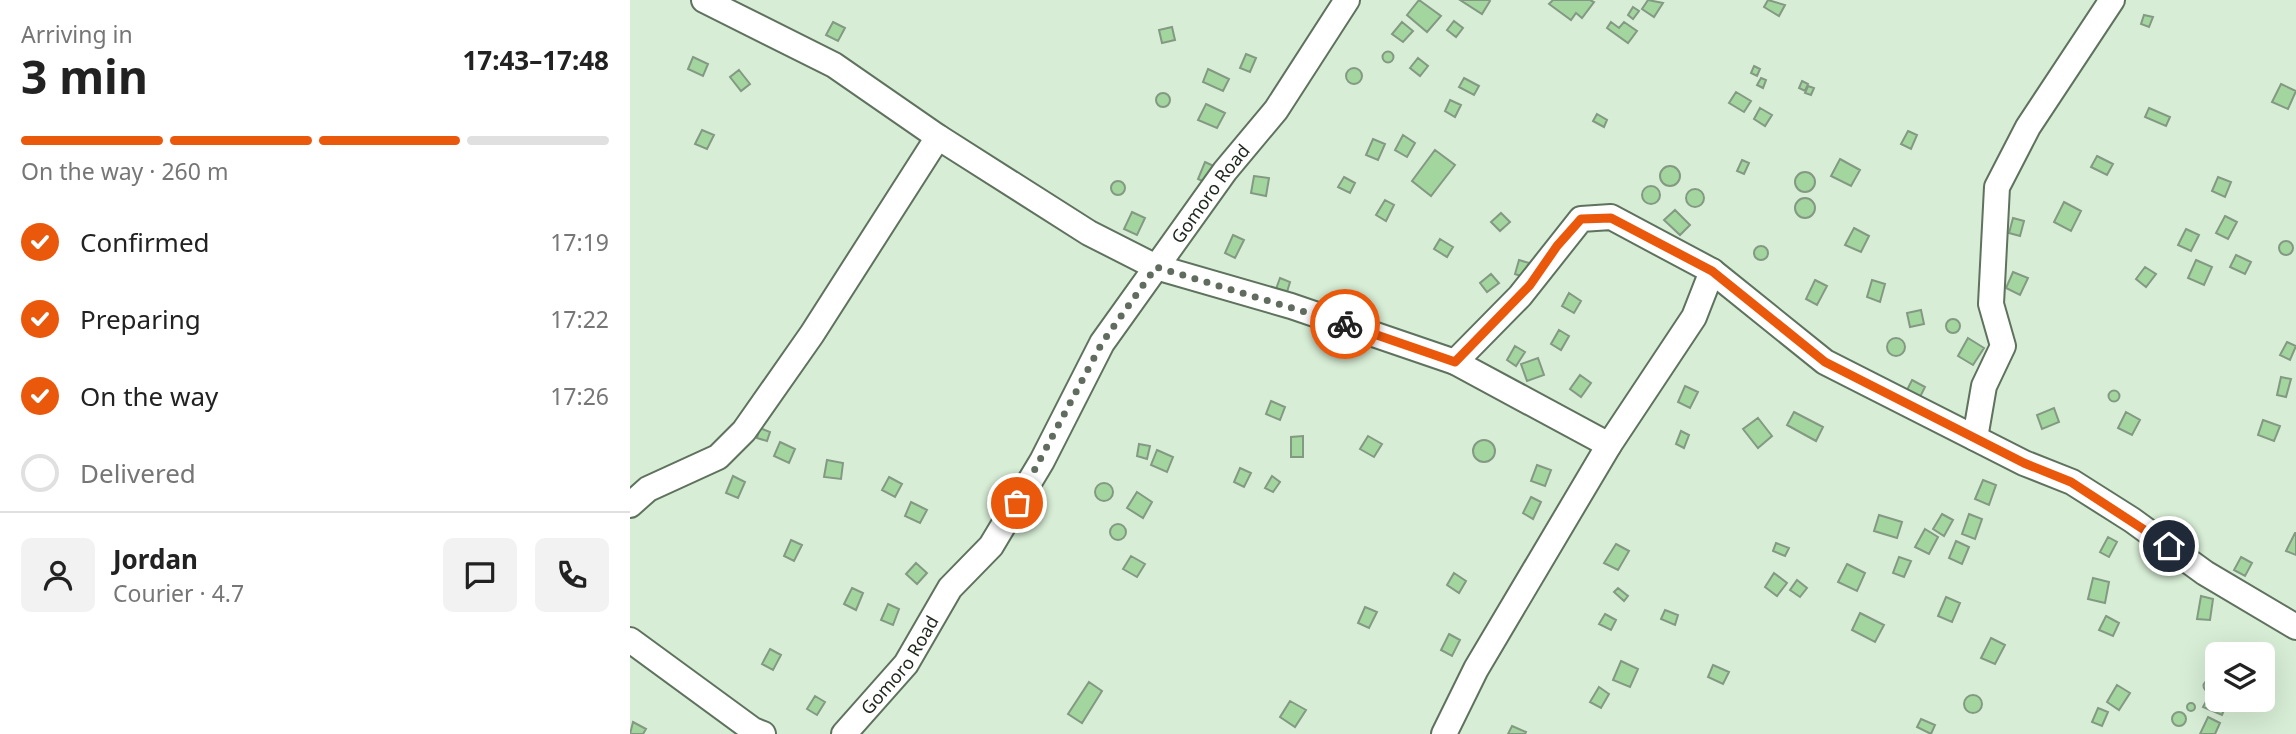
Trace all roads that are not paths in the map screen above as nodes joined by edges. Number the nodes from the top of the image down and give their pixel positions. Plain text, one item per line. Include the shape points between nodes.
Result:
1 (704, 0) edge
2 (1347, 0) edge
3 (2112, 0) edge
4 (938, 137) junction
5 (1156, 267) junction
6 (1712, 271) junction
7 (1455, 362) junction
8 (1975, 438) junction
9 (1609, 445) junction
10 (630, 505) edge
11 (2296, 627) edge
12 (630, 640) edge
13 (763, 734) edge
14 (844, 734) edge
15 (1444, 734) edge

1 - 4 street via 834,65
2 - 5 street, Gomoro Road via 1276,110
3 - 8 street via 2028,127 1997,187 1991,304 2003,346 1984,386
4 - 5 street via 1089,233
4 - 10 street via 744,431 718,457 648,489
5 - 7 street via 1291,306
5 - 14 street, Gomoro Road via 1102,343 1042,461 991,546 950,588 906,664
6 - 7 street via 1611,218 1581,219 1527,289
6 - 8 street via 1825,362
6 - 9 street via 1694,317
7 - 9 street
8 - 11 street via 2071,482 2205,573
9 - 15 street via 1476,669
12 - 13 street

